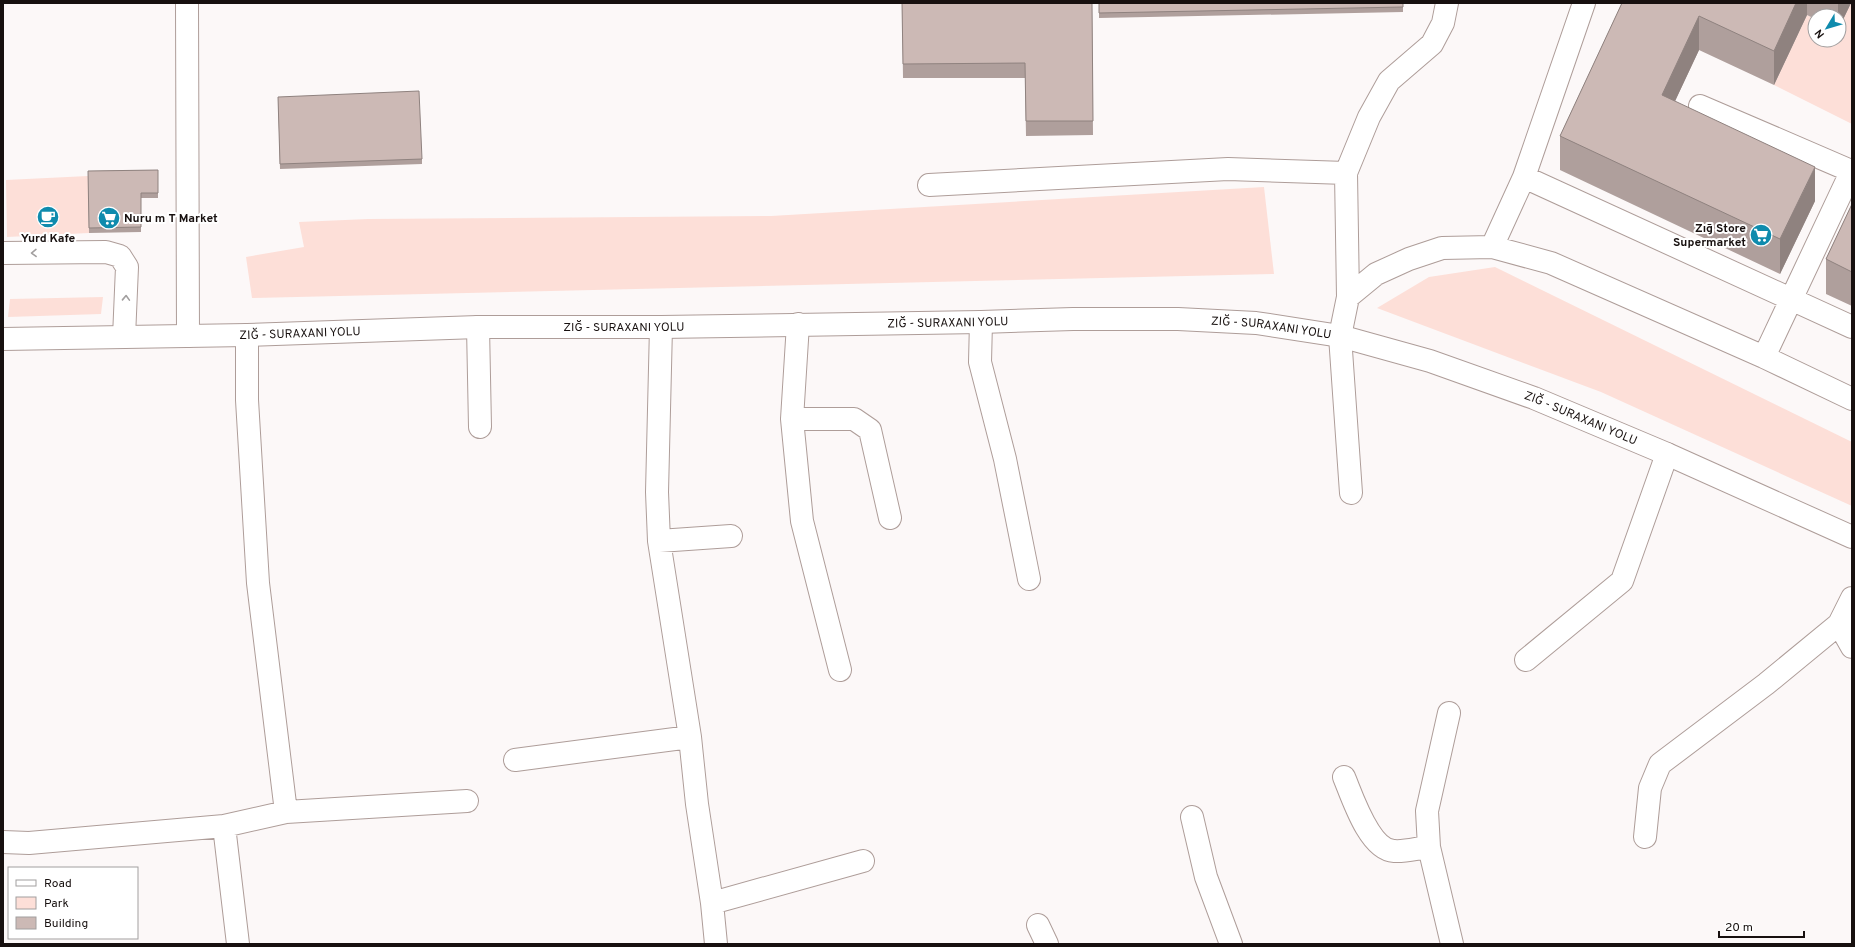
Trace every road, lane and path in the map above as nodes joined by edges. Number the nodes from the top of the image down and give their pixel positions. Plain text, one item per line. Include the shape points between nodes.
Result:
1 (187, 3) edge
2 (1447, 3) edge
3 (1584, 3) edge
4 (1700, 106) dead end
5 (1852, 170) edge
6 (1346, 173) junction
7 (1524, 177) junction
8 (929, 185) dead end
9 (1845, 204) edge
10 (1492, 247) junction
11 (3, 253) edge
12 (1348, 297) junction
13 (1791, 299) junction
14 (981, 322) junction
15 (798, 324) junction
16 (478, 327) junction
17 (661, 327) junction
18 (1852, 327) edge
19 (247, 334) junction
20 (188, 336) junction
21 (1340, 336) junction
22 (124, 337) junction
23 (3, 339) edge
24 (1764, 356) junction
25 (1852, 399) edge
26 (792, 419) junction
27 (480, 427) dead end
28 (1667, 454) junction
29 (1351, 493) dead end
30 (890, 518) dead end
31 (731, 536) dead end
32 (1852, 537) edge
33 (659, 540) junction
34 (1029, 579) dead end
35 (1852, 598) edge
36 (1839, 624) junction
37 (1852, 647) edge
38 (1526, 660) dead end
39 (840, 670) dead end
40 (1449, 713) dead end
41 (690, 737) junction
42 (515, 760) dead end
43 (1344, 777) dead end
44 (467, 801) dead end
45 (286, 812) junction
46 (1192, 817) dead end
47 (224, 826) junction
48 (1645, 837) dead end
49 (3, 842) edge
50 (1428, 847) junction
51 (863, 861) dead end
52 (712, 903) junction
53 (238, 944) edge
54 (716, 944) edge
55 (1231, 944) edge
56 (1452, 944) edge

1 - 20 street
2 - 6 street via 1443,23 1432,44 1389,81 1369,117
3 - 7 street
4 - 5 street
5 - 9 street
6 - 8 street via 1228,169
6 - 12 street
7 - 10 street
7 - 13 street
9 - 13 street
10 - 12 street via 1442,248 1409,259 1376,274
10 - 24 street via 1551,263
22 -> 11 street via 127,267 120,256 106,252
12 - 21 street
13 - 18 street
13 - 24 street
14 - 15 street
14 - 21 street via 1178,319 1256,323
14 - 34 street via 980,362 1005,459
15 - 17 street
15 - 26 street
16 - 17 street
16 - 19 street
16 - 27 street
17 - 33 street via 657,492
19 - 20 street
19 - 45 street via 247,400 258,583
20 - 22 street
21 - 28 street via 1430,361 1526,395
21 - 29 street
22 - 23 street
24 - 25 street
26 - 30 street via 854,420 870,430
26 - 39 street via 802,521
28 - 32 street
28 - 38 street via 1622,581
31 - 33 street
33 - 41 street
35 - 36 street
36 - 37 street
36 - 48 street via 1766,684 1660,764 1650,788
40 - 50 street via 1427,811
41 - 42 street
41 - 52 street
43 - 50 street via 1364,824 1378,843 1393,851
44 - 45 street
45 - 47 street
46 - 55 street via 1206,877
47 - 49 street via 29,843
47 - 53 street
50 - 56 street
51 - 52 street
52 - 54 street

